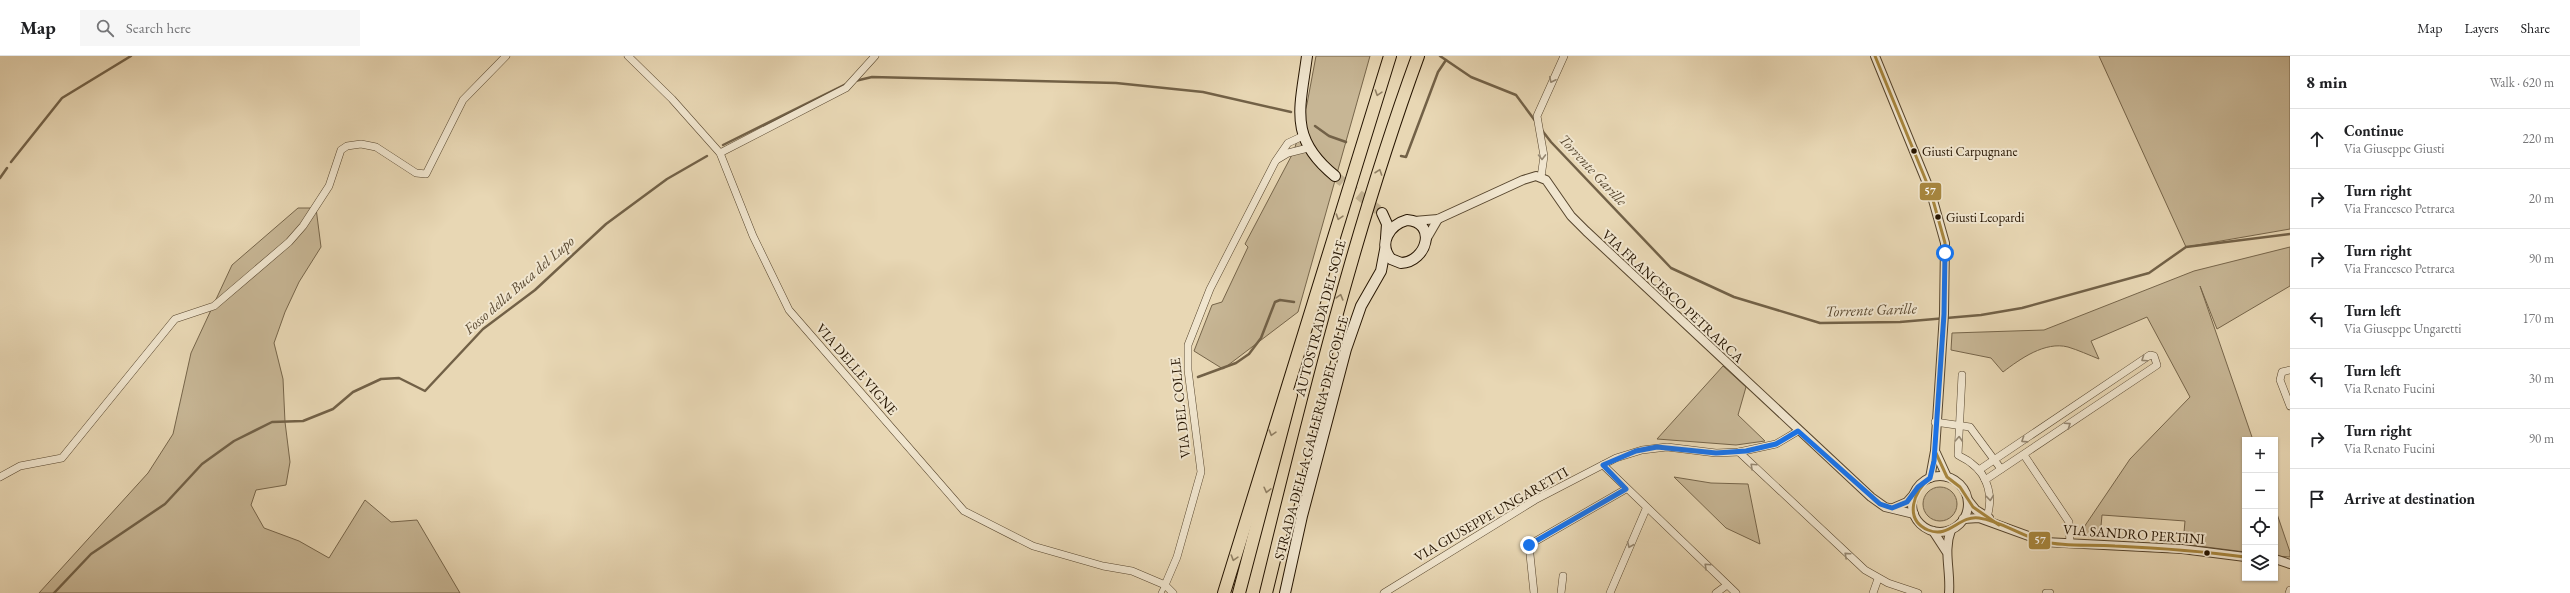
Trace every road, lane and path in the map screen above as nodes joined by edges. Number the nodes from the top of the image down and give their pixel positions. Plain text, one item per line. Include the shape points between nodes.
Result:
1 (506, 56) edge
2 (628, 56) edge
3 (875, 56) edge
4 (1307, 56) edge
5 (1390, 56) edge
6 (1564, 56) edge
7 (1875, 56) edge
8 (1417, 59) edge
9 (1302, 136) junction
10 (1308, 148) junction
11 (720, 153) junction
12 (1275, 162) junction
13 (1335, 176) tunnel mouth
14 (1541, 177) junction
15 (1438, 219) junction
16 (1407, 221) junction
17 (1386, 238) junction
18 (1427, 238) junction
19 (1385, 250) junction
20 (1325, 262) junction
21 (1401, 263) junction
22 (1381, 271) junction
23 (2290, 370) edge
24 (1962, 375) dead end
25 (2290, 406) edge
26 (1936, 422) junction
27 (1960, 424) junction
28 (2039, 430) junction
29 (1798, 431) junction
30 (2045, 440) junction
31 (1935, 451) junction
32 (1739, 452) junction
33 (2024, 454) junction
34 (1995, 459) junction
35 (1603, 465) junction
36 (2001, 469) junction
37 (1979, 470) junction
38 (0, 477) edge
39 (1947, 477) junction
40 (1930, 478) junction
41 (1985, 480) junction
42 (1626, 489) junction
43 (1914, 494) junction
44 (1968, 500) junction
45 (1892, 508) junction
46 (1646, 509) junction
47 (1914, 514) junction
48 (1987, 517) junction
49 (1963, 520) junction
50 (2000, 525) junction
51 (1951, 530) junction
52 (1933, 531) junction
53 (2070, 544) junction
54 (1946, 551) junction
55 (2242, 557) edge
56 (2278, 560) edge
57 (2290, 564) edge
58 (2278, 565) edge
59 (1562, 576) dead end
60 (1878, 579) junction
61 (1165, 585) junction
62 (1727, 585) junction
63 (2290, 590) edge
64 (1160, 593) edge
65 (1173, 593) edge
66 (1224, 593) edge
67 (1239, 593) edge
68 (1266, 593) edge
69 (1285, 593) edge
70 (1384, 593) edge
71 (1534, 593) edge
72 (1561, 593) edge
73 (1610, 593) edge
74 (1716, 593) edge
75 (1736, 593) edge
76 (1873, 593) edge
77 (1918, 593) edge
78 (1949, 593) edge
79 (2289, 593) edge

1 - 38 street via 464,100 426,174 416,173 376,147 361,144 347,146 341,150 329,186 316,208 289,242 214,306 175,319 62,458 20,466
2 - 11 street, VIA DELLE VIGNE via 672,99
3 - 11 street via 846,88
4 - 9 main road via 1300,112
5 -> 20 highway, AUTOSTRADA DEL SOLE
6 -> 14 street via 1540,104 1537,116 1544,156
7 - 26 street via 1931,193 1945,243 1944,314
68 -> 8 highway, AUTOSTRADA DEL SOLE via 1340,299 1366,209
9 - 10 main road
9 - 12 street, VIA DEL COLLE via 1288,143
10 - 12 street via 1288,153
10 - 13 main road via 1318,162
11 - 61 street, VIA DELLE VIGNE via 753,236 790,310 964,511 1033,546 1103,566 1118,567
12 - 61 street, VIA DEL COLLE via 1210,288 1188,345 1188,370 1201,472 1177,556
14 - 15 street via 1522,180
14 - 29 street, VIA FRANCESCO PETRARCA via 1586,231
15 - 16 street
15 - 18 street
16 - 17 main road
16 - 17 main road via 1382,213 1387,224
16 - 18 main road via 1421,225
17 - 19 main road
18 - 21 main road via 1424,249 1416,258
19 - 21 main road via 1391,259
19 - 22 main road, STRADA DELLA GALLERIA DEL COLLE
20 -> 66 highway, AUTOSTRADA DEL SOLE
20 -> 67 highway, AUTOSTRADA DEL SOLE
21 - 22 main road
22 - 69 main road, STRADA DELLA GALLERIA DEL COLLE via 1361,306 1346,349 1302,516
23 - 25 street via 2285,370 2280,376
24 - 27 street
26 - 27 street
26 - 31 street
27 - 34 street via 1970,427
37 -> 27 street via 1958,455
28 - 30 street
30 -> 28 street via 2157,365 2154,356 2150,355
28 -> 34 street
29 - 32 street, VIA GIUSEPPE UNGARETTI via 1776,444
29 - 45 street, VIA FRANCESCO PETRARCA via 1876,501
30 - 33 street
31 - 39 street
31 - 40 street
32 - 35 street, VIA GIUSEPPE UNGARETTI via 1716,453 1657,447 1636,451
60 -> 32 street via 1850,558
33 - 36 street
33 - 53 street via 2069,522
34 - 36 street
34 - 37 street
35 - 42 street
35 - 70 street, VIA GIUSEPPE UNGARETTI via 1535,500
36 - 41 street
37 - 41 street
39 - 40 street
39 - 44 street via 1957,482
40 - 43 street via 1918,487
41 -> 48 street via 1991,504
42 - 46 street
42 - 71 street via 1528,547
43 - 45 street via 1907,502
43 - 47 street
44 - 48 street, VIA SANDRO PERTINI via 1976,510
44 - 49 street
45 - 47 street, VIA FRANCESCO PETRARCA
62 -> 46 street
46 -> 73 street
47 - 52 street via 1921,525
48 - 50 street, VIA SANDRO PERTINI
49 - 50 street, VIA SANDRO PERTINI via 1978,518
49 - 51 street
50 - 53 street, VIA SANDRO PERTINI via 2034,539
51 - 52 street
51 - 54 street
52 - 54 street
53 - 55 street, VIA SANDRO PERTINI via 2182,550
54 - 78 street
56 - 57 street
57 - 58 street
59 - 72 street
60 - 76 street
60 - 77 street
61 - 64 street, VIA DEL COLLE
61 - 65 street
62 - 74 street
62 - 75 street
63 - 79 street

